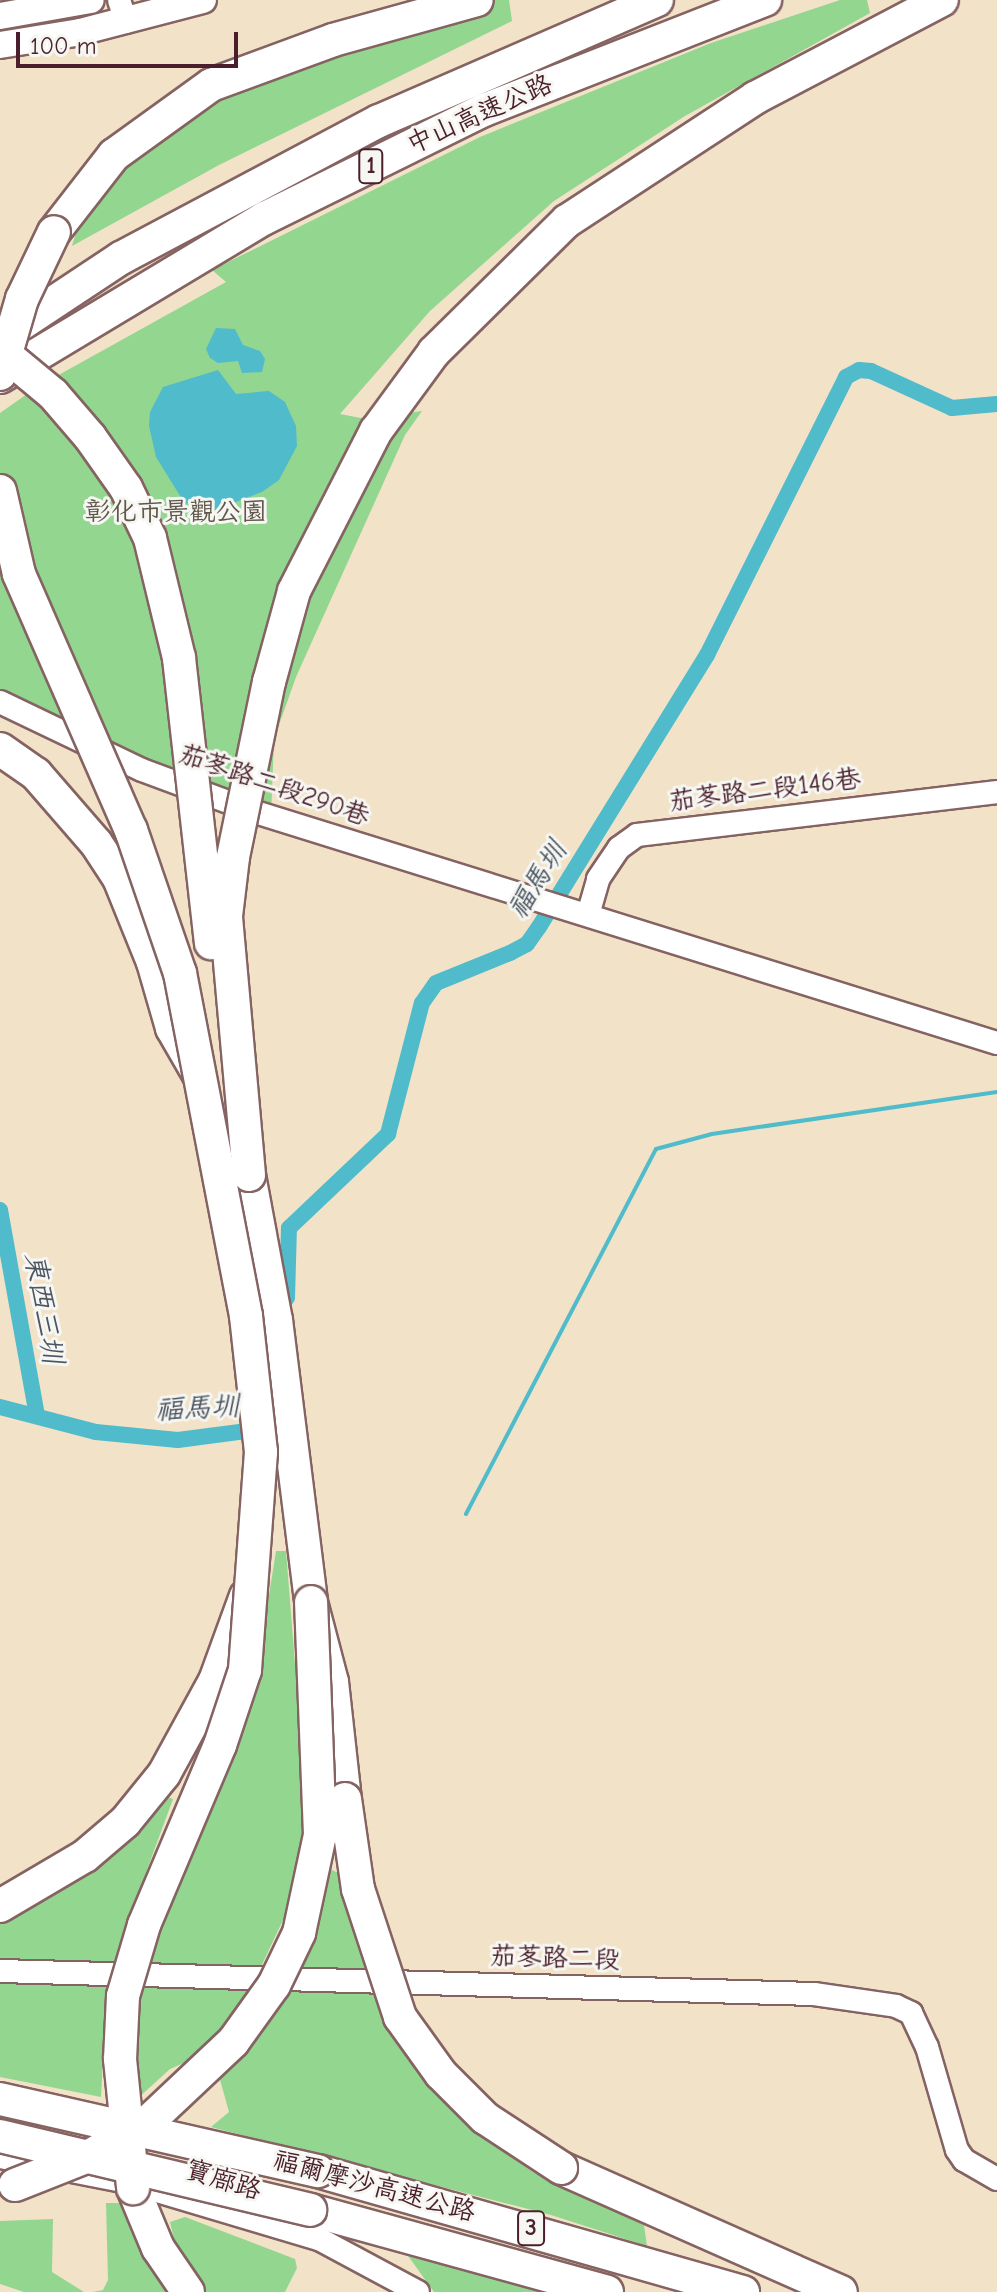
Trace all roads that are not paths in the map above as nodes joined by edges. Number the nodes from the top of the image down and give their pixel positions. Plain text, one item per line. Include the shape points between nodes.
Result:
1 (91, 0) edge
2 (203, 0) edge
3 (477, 0) edge
4 (657, 0) edge
5 (765, 0) edge
6 (942, 0) edge
7 (123, 11) edge
8 (0, 16) edge
9 (0, 45) edge
10 (0, 338) edge
11 (0, 350) edge
12 (0, 377) edge
13 (0, 491) edge
14 (0, 702) edge
15 (0, 749) edge
16 (997, 792) edge
17 (588, 915) junction
18 (997, 1043) edge
19 (202, 1081) junction
20 (249, 1175) junction
21 (253, 1574) junction
22 (311, 1602) junction
23 (0, 1906) edge
24 (0, 1971) edge
25 (0, 2099) edge
26 (0, 2136) edge
27 (0, 2157) edge
28 (997, 2179) edge
29 (0, 2189) edge
30 (188, 2292) edge
31 (418, 2292) edge
32 (607, 2292) edge
33 (743, 2292) edge
34 (841, 2292) edge

1 - 8 main road
2 - 7 main road
3 - 12 highway, bridge via 270,61 211,85 135,136 92,177 54,232 22,299
4 - 10 highway, 中山高速公路 / 1 via 379,121 121,258
5 - 12 highway, 中山高速公路 / 1, bridge via 484,110 265,218
6 - 20 highway, bridge via 755,98 567,221 434,352 376,431 294,591 269,682 233,857 226,916
7 - 9 main road
11 - 20 highway, bridge via 53,394 90,437 126,488 150,538 179,658 214,970
13 - 19 highway, bridge via 19,574 131,830 164,920
14 - 17 street, 茄苳路二段290巷 via 142,770 216,798
15 - 19 highway, bridge via 36,774 119,878 153,962 172,1028
16 - 17 street, 茄苳路二段146巷 via 637,835 619,848 598,879
17 - 18 street
19 - 21 highway, bridge via 246,1316 261,1452
20 - 22 highway via 276,1320
21 - 23 highway, bridge via 215,1681 164,1774 125,1822 85,1856
21 - 30 highway, bridge via 245,1670 220,1745 149,1911 123,1996 120,2059 133,2188 158,2248
22 - 29 highway, bridge via 320,1835 299,1933 274,1985 233,2042 148,2122 91,2155
22 - 34 highway, bridge via 332,1682 358,1889 374,1949 400,2017 441,2074 485,2118 561,2168
24 - 28 street, 茄苳路二段 via 814,1994 896,2006 911,2013 927,2047 957,2150
25 - 33 highway, 福爾摩沙高速公路 / 3, bridge via 318,2171
26 - 32 highway, 福爾摩沙高速公路 / 3, bridge via 189,2179
27 - 31 street, 寶廍路 via 127,2182 321,2240

